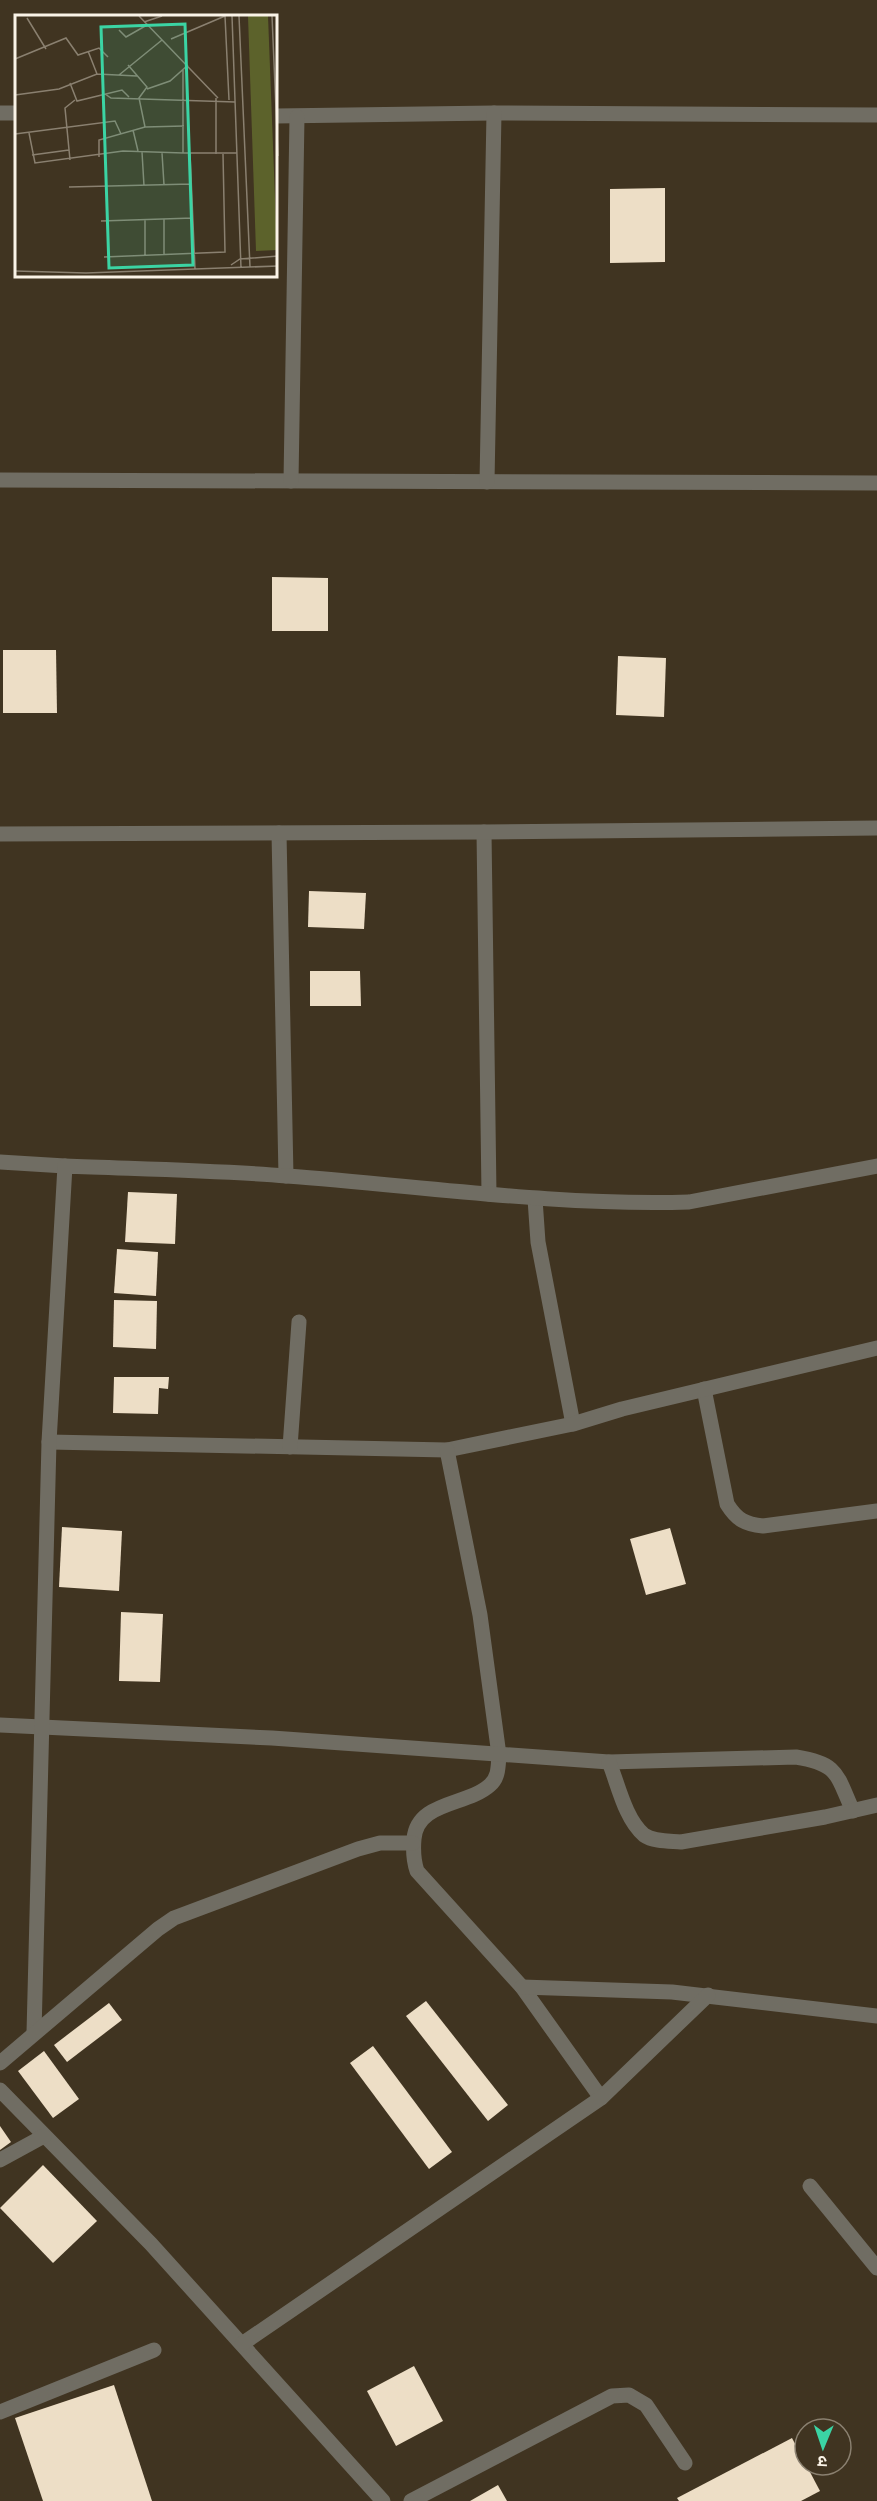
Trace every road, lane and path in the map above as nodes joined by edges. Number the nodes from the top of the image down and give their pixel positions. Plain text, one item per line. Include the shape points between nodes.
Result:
1 (494, 112) junction
2 (877, 115) edge
3 (278, 116) edge
4 (297, 117) junction
5 (0, 480) edge
6 (291, 481) junction
7 (488, 482) junction
8 (877, 483) edge
9 (877, 828) edge
10 (484, 832) junction
11 (279, 833) junction
12 (0, 834) edge
13 (0, 1162) edge
14 (65, 1166) junction
15 (877, 1166) edge
16 (286, 1176) junction
17 (489, 1194) junction
18 (535, 1198) junction
19 (299, 1322) dead end
20 (877, 1348) edge
21 (704, 1389) junction
22 (573, 1424) junction
23 (49, 1442) junction
24 (290, 1447) junction
25 (447, 1450) junction
26 (877, 1511) edge
27 (0, 1725) edge
28 (42, 1726) junction
29 (499, 1755) junction
30 (609, 1762) junction
31 (877, 1805) edge
32 (853, 1811) junction
33 (413, 1843) junction
34 (522, 1987) junction
35 (708, 1995) junction
36 (877, 2016) edge
37 (34, 2033) junction
38 (0, 2063) edge
39 (0, 2090) edge
40 (601, 2098) junction
41 (44, 2136) junction
42 (0, 2160) edge
43 (810, 2186) dead end
44 (877, 2268) edge
45 (242, 2344) junction
46 (154, 2350) dead end
47 (0, 2412) edge
48 (685, 2463) dead end
49 (383, 2501) edge
50 (411, 2501) edge

1 - 2 street
1 - 4 street
1 - 7 street
3 - 4 street
4 - 6 street
5 - 6 street
6 - 7 street
7 - 8 street
9 - 10 street
10 - 11 street
10 - 17 street
11 - 12 street
11 - 16 street
13 - 14 street
14 - 16 street
14 - 23 street
15 - 18 street via 689,1202
16 - 17 street
17 - 18 street
18 - 22 street via 538,1242
19 - 24 street
20 - 21 street
21 - 22 street
21 - 26 street via 728,1504 746,1524 763,1526
22 - 25 street
23 - 24 street
23 - 28 street
24 - 25 street
25 - 29 street via 480,1615
27 - 28 street
28 - 29 street
28 - 37 street
29 - 30 street
29 - 33 street via 498,1773 491,1785 428,1813 419,1821
30 - 32 street via 796,1757 820,1761 835,1771
30 - 32 street via 630,1817 645,1835 661,1841 681,1842
31 - 32 street
33 - 34 street via 417,1871
33 - 37 street via 380,1843 358,1849 174,1918
34 - 35 street
34 - 40 street
35 - 36 street
35 - 40 street
37 - 38 street
39 - 41 street
40 - 45 street
41 - 42 street
41 - 45 street via 151,2244
43 - 44 street
45 - 49 street
46 - 47 street
48 - 50 street via 646,2404 629,2396 612,2396

